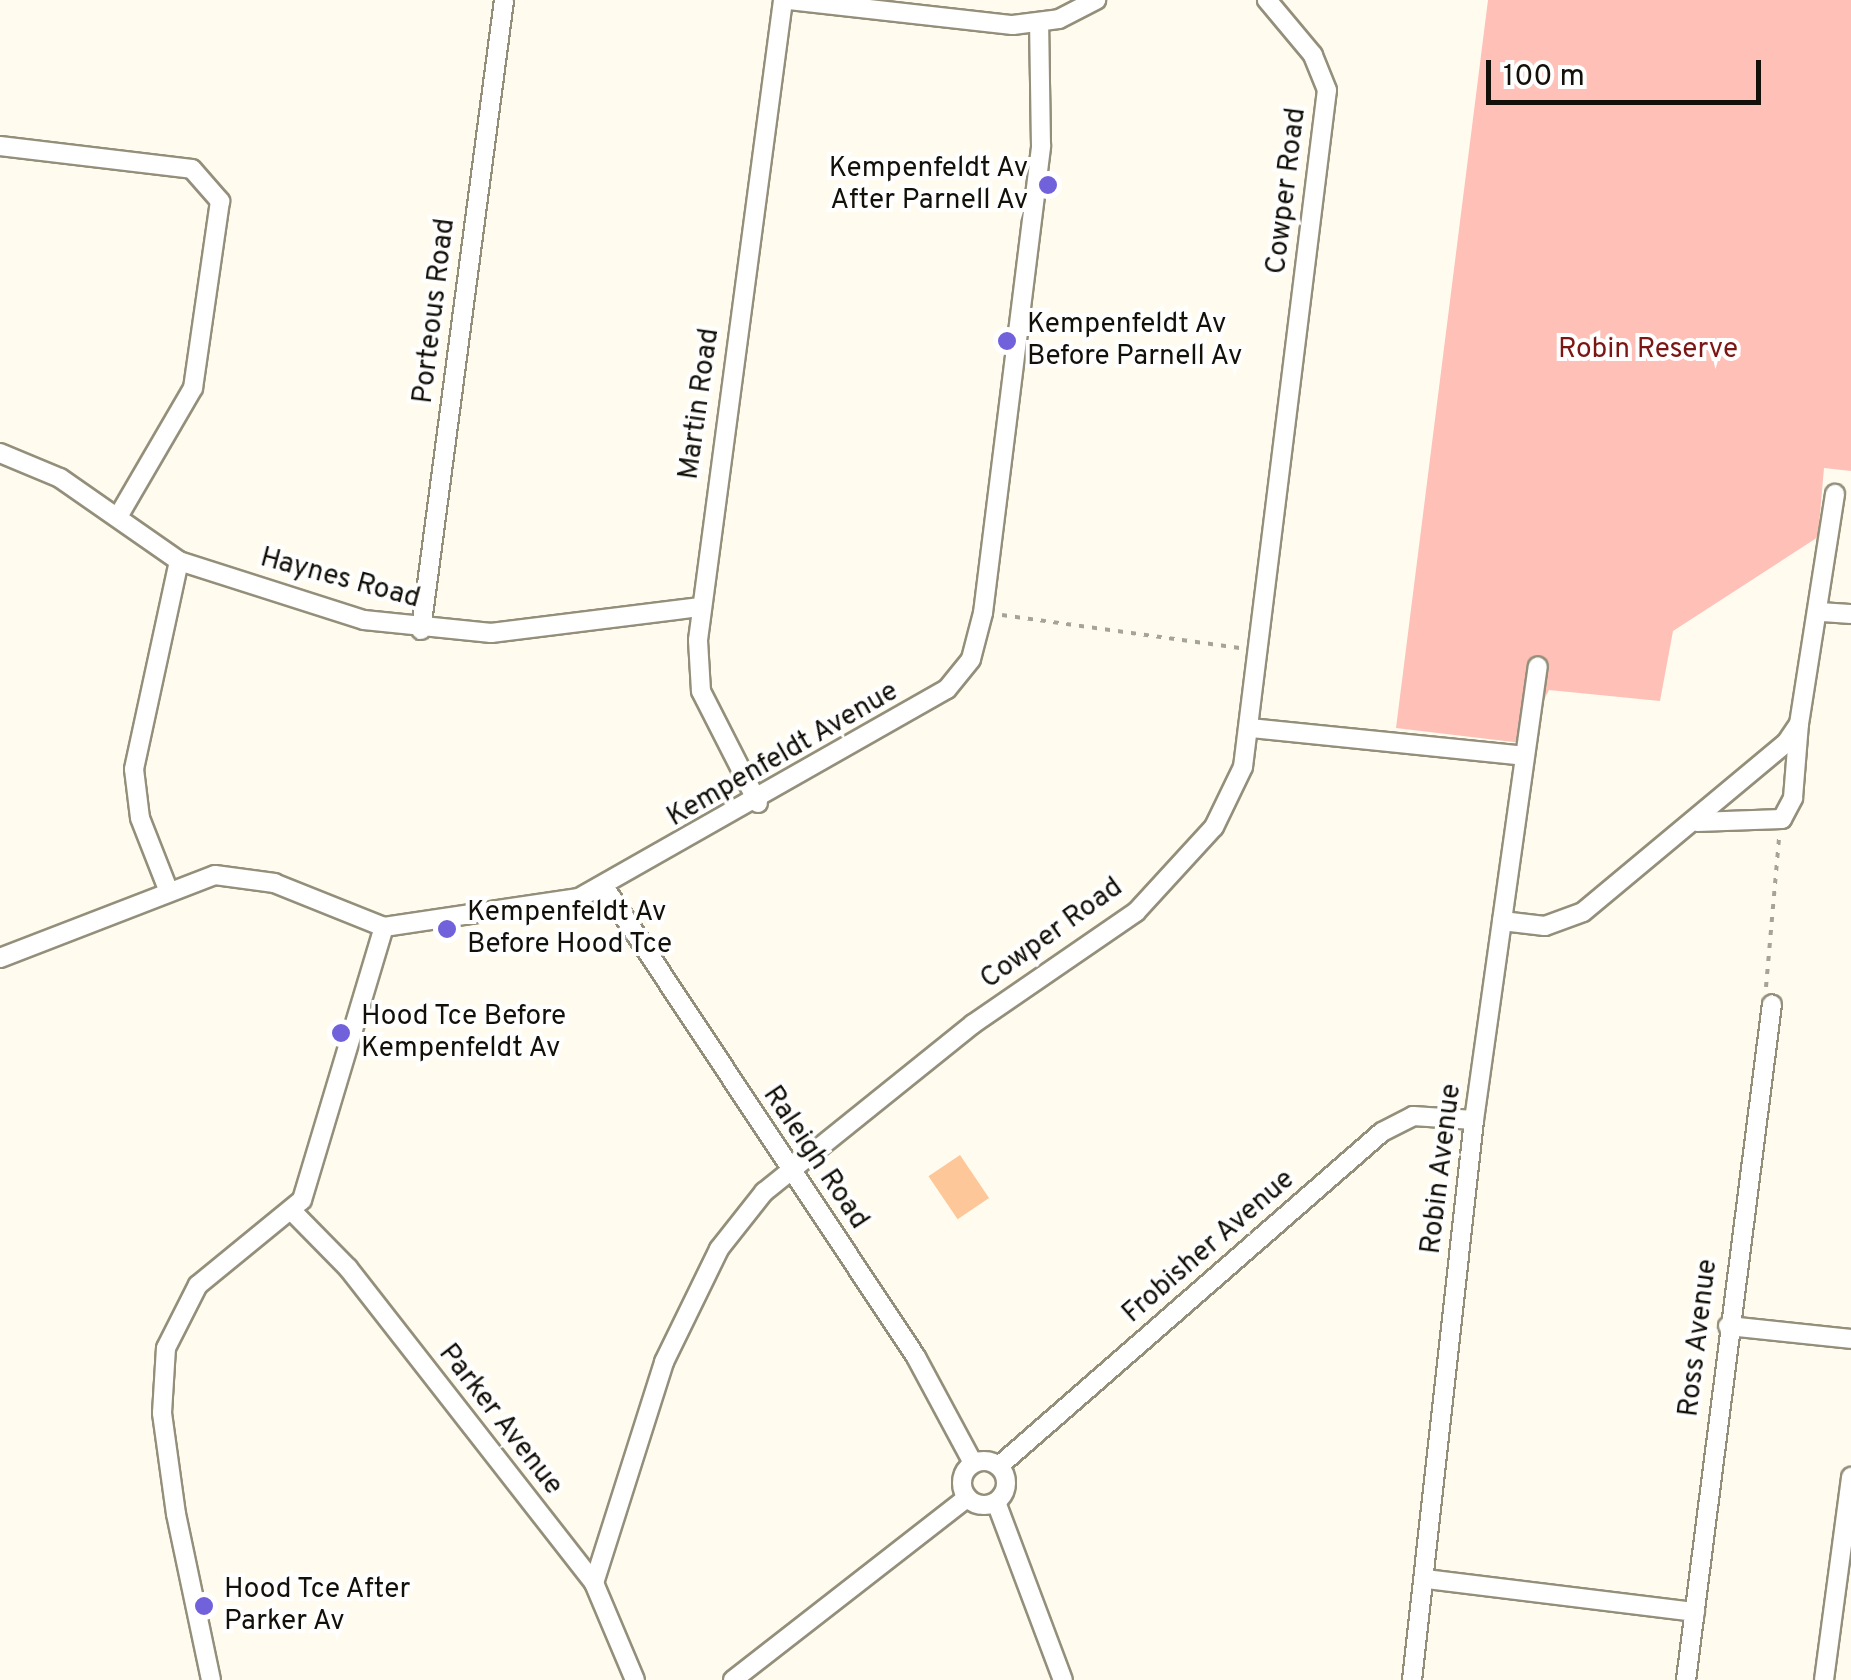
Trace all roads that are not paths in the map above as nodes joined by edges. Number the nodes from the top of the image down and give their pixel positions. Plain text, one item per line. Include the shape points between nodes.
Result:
1 (504, 0) edge
2 (786, 0) edge
3 (1096, 0) edge
4 (1267, 0) edge
5 (1040, 23) junction
6 (0, 146) edge
7 (0, 454) edge
8 (1835, 494) dead end
9 (119, 515) junction
10 (180, 561) junction
11 (700, 608) junction
12 (1821, 612) junction
13 (1851, 614) edge
14 (422, 630) junction
15 (1538, 666) dead end
16 (1799, 724) junction
17 (1251, 728) junction
18 (1526, 756) junction
19 (758, 803) junction
20 (1696, 822) junction
21 (606, 888) junction
22 (170, 892) junction
23 (1502, 921) junction
24 (384, 927) junction
25 (0, 958) edge
26 (1772, 1004) road end
27 (1474, 1120) junction
28 (787, 1167) junction
29 (294, 1213) junction
30 (1728, 1326) junction
31 (1851, 1339) edge
32 (973, 1463) junction
33 (999, 1466) junction
34 (1851, 1477) edge
35 (967, 1498) junction
36 (996, 1502) junction
37 (1426, 1579) junction
38 (594, 1583) junction
39 (1694, 1612) junction
40 (211, 1680) edge
41 (635, 1680) edge
42 (733, 1680) edge
43 (1063, 1680) edge
44 (1412, 1680) edge
45 (1686, 1680) edge
46 (1824, 1680) edge

1 - 14 street, Porteous Road
2 - 5 street
2 - 11 street, Martin Road
3 - 5 street
4 - 17 street, Cowper Road via 1314,55 1327,90
5 - 19 street, Kempenfeldt Avenue via 1041,146 983,613 971,659 947,689
6 - 9 street via 192,169 220,201 193,388
7 - 9 street, Haynes Road via 39,466
8 - 12 street
9 - 10 street, Haynes Road
10 - 14 street, Haynes Road
10 - 22 street via 134,769 140,818
11 - 14 street, Haynes Road via 491,633
11 - 19 street, Martin Road via 701,691
12 - 13 street
12 - 16 street
15 - 18 street, Robin Avenue
16 - 20 street
16 - 20 street via 1793,798 1782,818
17 - 18 street
17 - 28 street, Cowper Road via 1214,827 1136,912
18 - 23 street, Robin Avenue
19 - 21 street, Kempenfeldt Avenue
20 - 23 street via 1561,924
21 - 24 street, Kempenfeldt Avenue
21 - 28 street, Raleigh Road
22 - 24 street via 216,874 252,877
22 - 25 street
23 - 27 street, Robin Avenue
24 - 29 street
26 - 30 street, Ross Avenue
27 - 33 street, Frobisher Avenue via 1413,1116 1382,1132
27 - 37 street, Robin Avenue
28 - 32 street, Raleigh Road via 916,1357
28 - 38 street, Cowper Road via 719,1249 664,1362
29 - 38 street, Parker Avenue via 348,1268
29 - 40 street via 198,1285 166,1348 162,1414
30 - 31 street
30 - 39 street, Ross Avenue
32 - 33 street
32 - 35 street via 962,1479
33 - 36 street via 1006,1485
34 - 46 street
35 - 36 street
35 - 42 street
36 - 43 street
37 - 39 street
37 - 44 street, Robin Avenue
38 - 41 street, Parker Avenue
39 - 45 street, Ross Avenue

